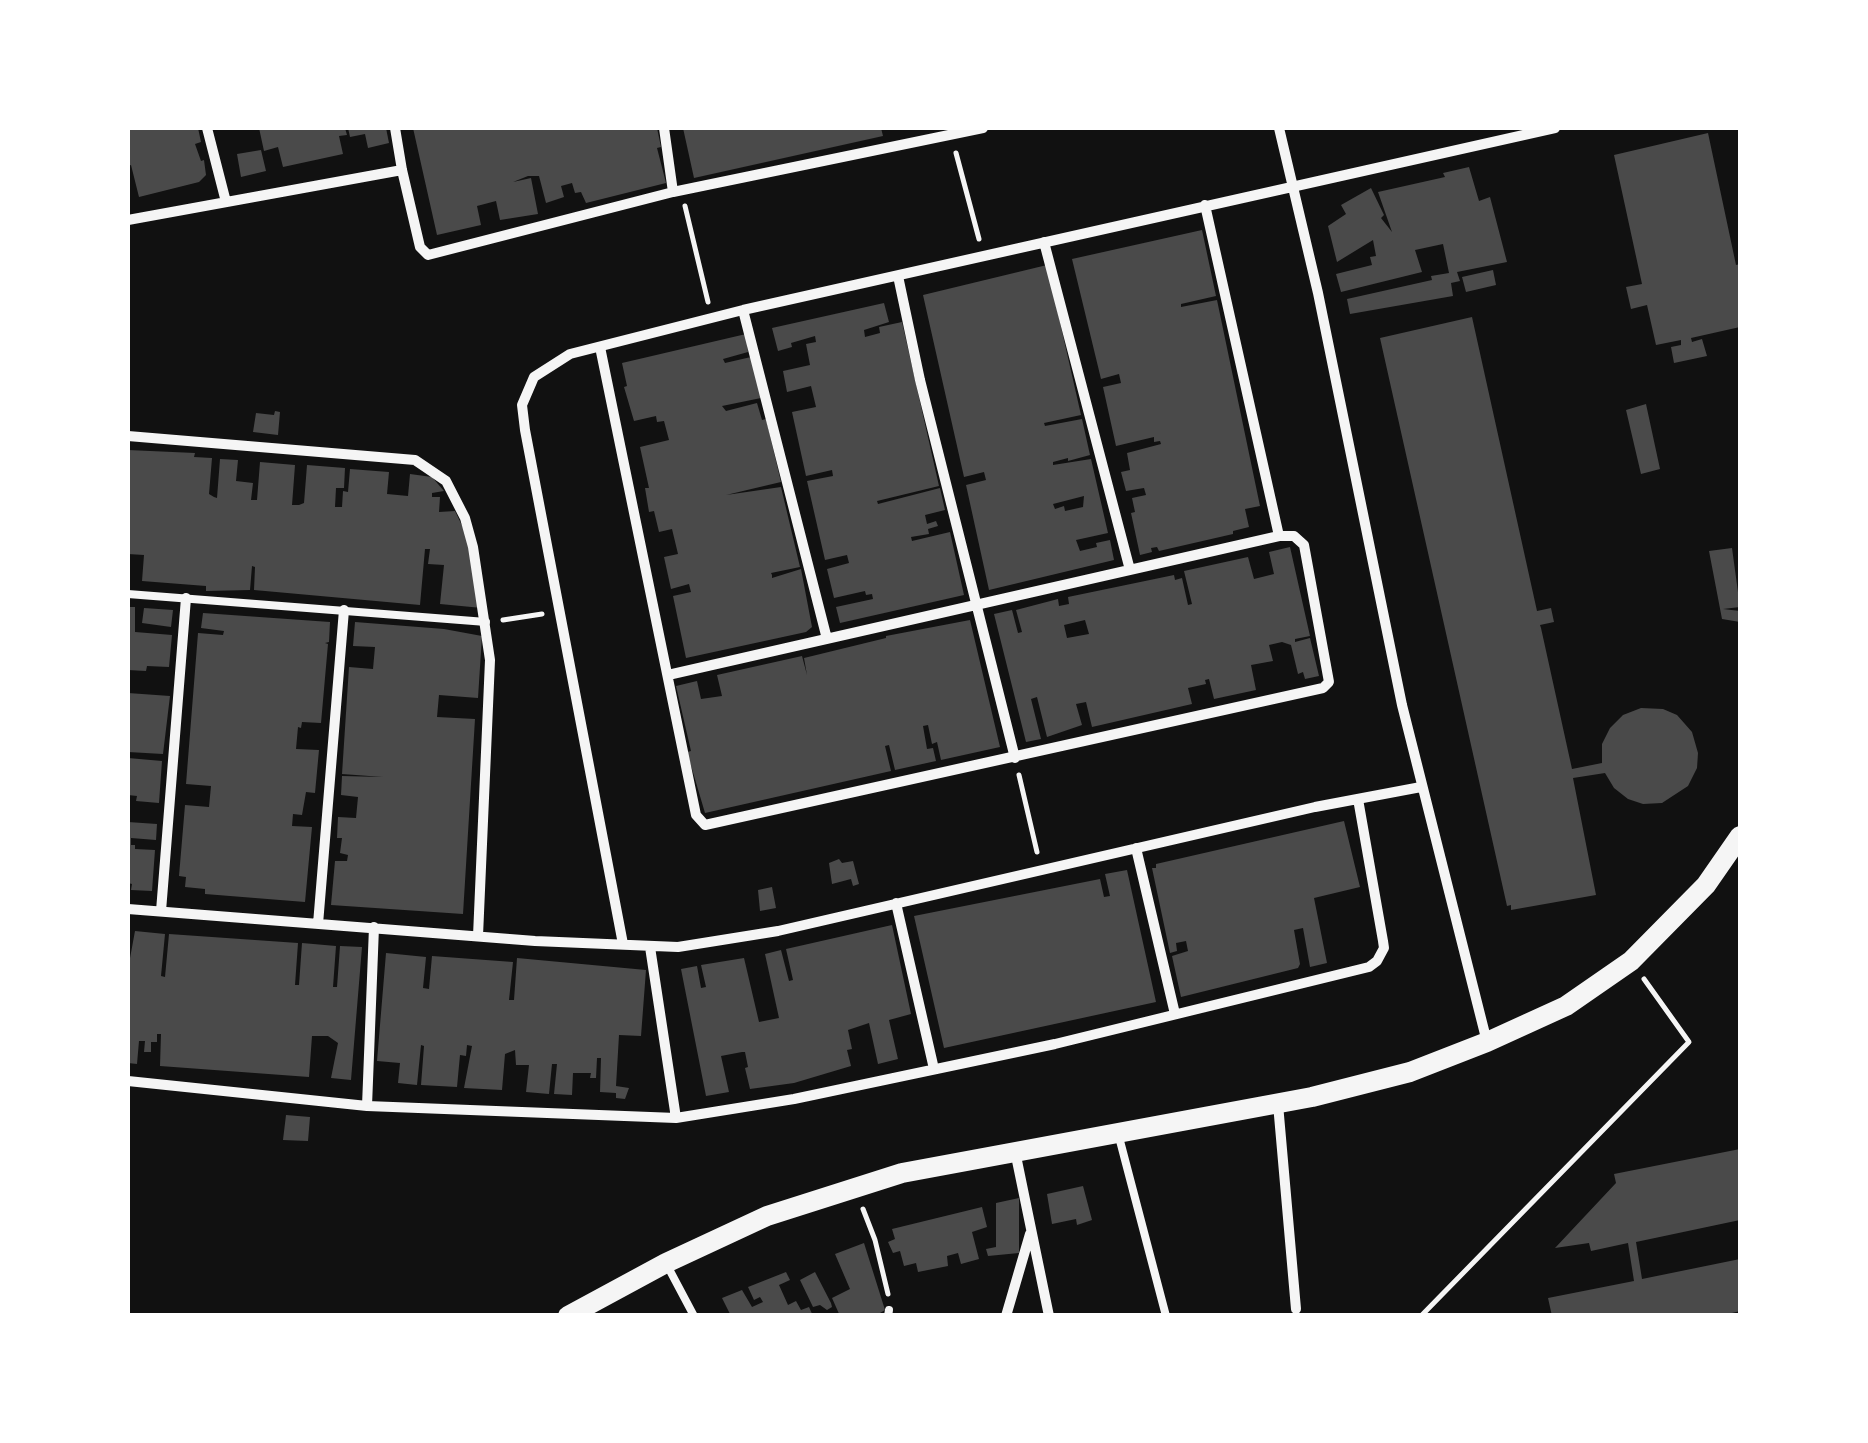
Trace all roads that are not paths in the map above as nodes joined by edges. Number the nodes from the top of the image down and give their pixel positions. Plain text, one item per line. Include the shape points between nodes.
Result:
1 (207, 128) edge
2 (395, 128) edge
3 (664, 128) edge
4 (910, 128) edge
5 (984, 128) edge
6 (1279, 128) edge
7 (1554, 128) edge
8 (914, 143) junction
9 (402, 170) junction
10 (1292, 186) junction
11 (674, 192) junction
12 (226, 202) junction
13 (1205, 205) junction
14 (128, 220) edge
15 (1044, 242) junction
16 (898, 276) junction
17 (744, 310) junction
18 (600, 346) junction
19 (128, 436) edge
20 (1279, 536) junction
21 (1130, 570) junction
22 (128, 594) edge
23 (186, 598) junction
24 (979, 604) junction
25 (344, 610) junction
26 (486, 622) junction
27 (828, 638) junction
28 (668, 675) junction
29 (1015, 758) junction
30 (1421, 787) junction
31 (1358, 799) junction
32 (1740, 836) edge
33 (1136, 848) junction
34 (896, 902) junction
35 (128, 909) edge
36 (161, 912) junction
37 (318, 924) junction
38 (374, 927) junction
39 (478, 936) junction
40 (623, 944) junction
41 (650, 947) junction
42 (1175, 1014) junction
43 (1487, 1042) junction
44 (934, 1070) junction
45 (128, 1081) edge
46 (1278, 1104) junction
47 (367, 1106) junction
48 (676, 1118) junction
49 (1118, 1132) junction
50 (1015, 1150) junction
51 (1030, 1233) junction
52 (666, 1263) junction
53 (1296, 1312) edge
54 (568, 1316) edge
55 (694, 1316) edge
56 (1006, 1316) edge
57 (1050, 1316) edge
58 (1166, 1316) edge

1 - 12 street
2 - 9 street
3 - 11 street
4 - 8 street
5 - 8 street
6 - 10 street
7 - 10 street
8 - 11 street
9 - 11 street via 420,248 428,255
9 - 12 street
10 - 13 street
10 - 30 street
12 - 14 street
13 - 15 street
13 - 20 street
15 - 16 street
15 - 21 street
16 - 17 street
16 - 24 street
17 - 18 street
17 - 27 street
18 - 28 street
18 - 40 street via 546,366 522,405
19 - 26 street via 423,462 446,481 465,518
20 - 21 street
20 - 29 street via 1294,536 1304,545 1329,684
21 - 24 street
22 - 23 lane
23 - 25 lane
23 - 36 street
24 - 27 street
24 - 29 street
25 - 26 lane
25 - 37 street
26 - 39 street
27 - 28 street
28 - 29 street via 700,820 712,826
30 - 31 street
30 - 43 street
31 - 33 street
31 - 42 street via 1381,956 1369,967
32 - 43 main road via 1706,885 1630,961 1566,1006
33 - 34 street
33 - 42 street
34 - 41 street via 728,941
34 - 44 street
35 - 36 street
36 - 37 street
37 - 38 street
38 - 39 street
38 - 47 street
39 - 40 street
40 - 41 street
41 - 48 street
42 - 44 street
43 - 46 main road via 1410,1072
44 - 48 street
45 - 47 street
46 - 49 main road
46 - 53 street
47 - 48 street
49 - 50 main road
49 - 58 lane
50 - 51 street
50 - 52 main road via 854,1187 766,1216
51 - 56 street
51 - 57 street
52 - 54 main road
52 - 55 lane

